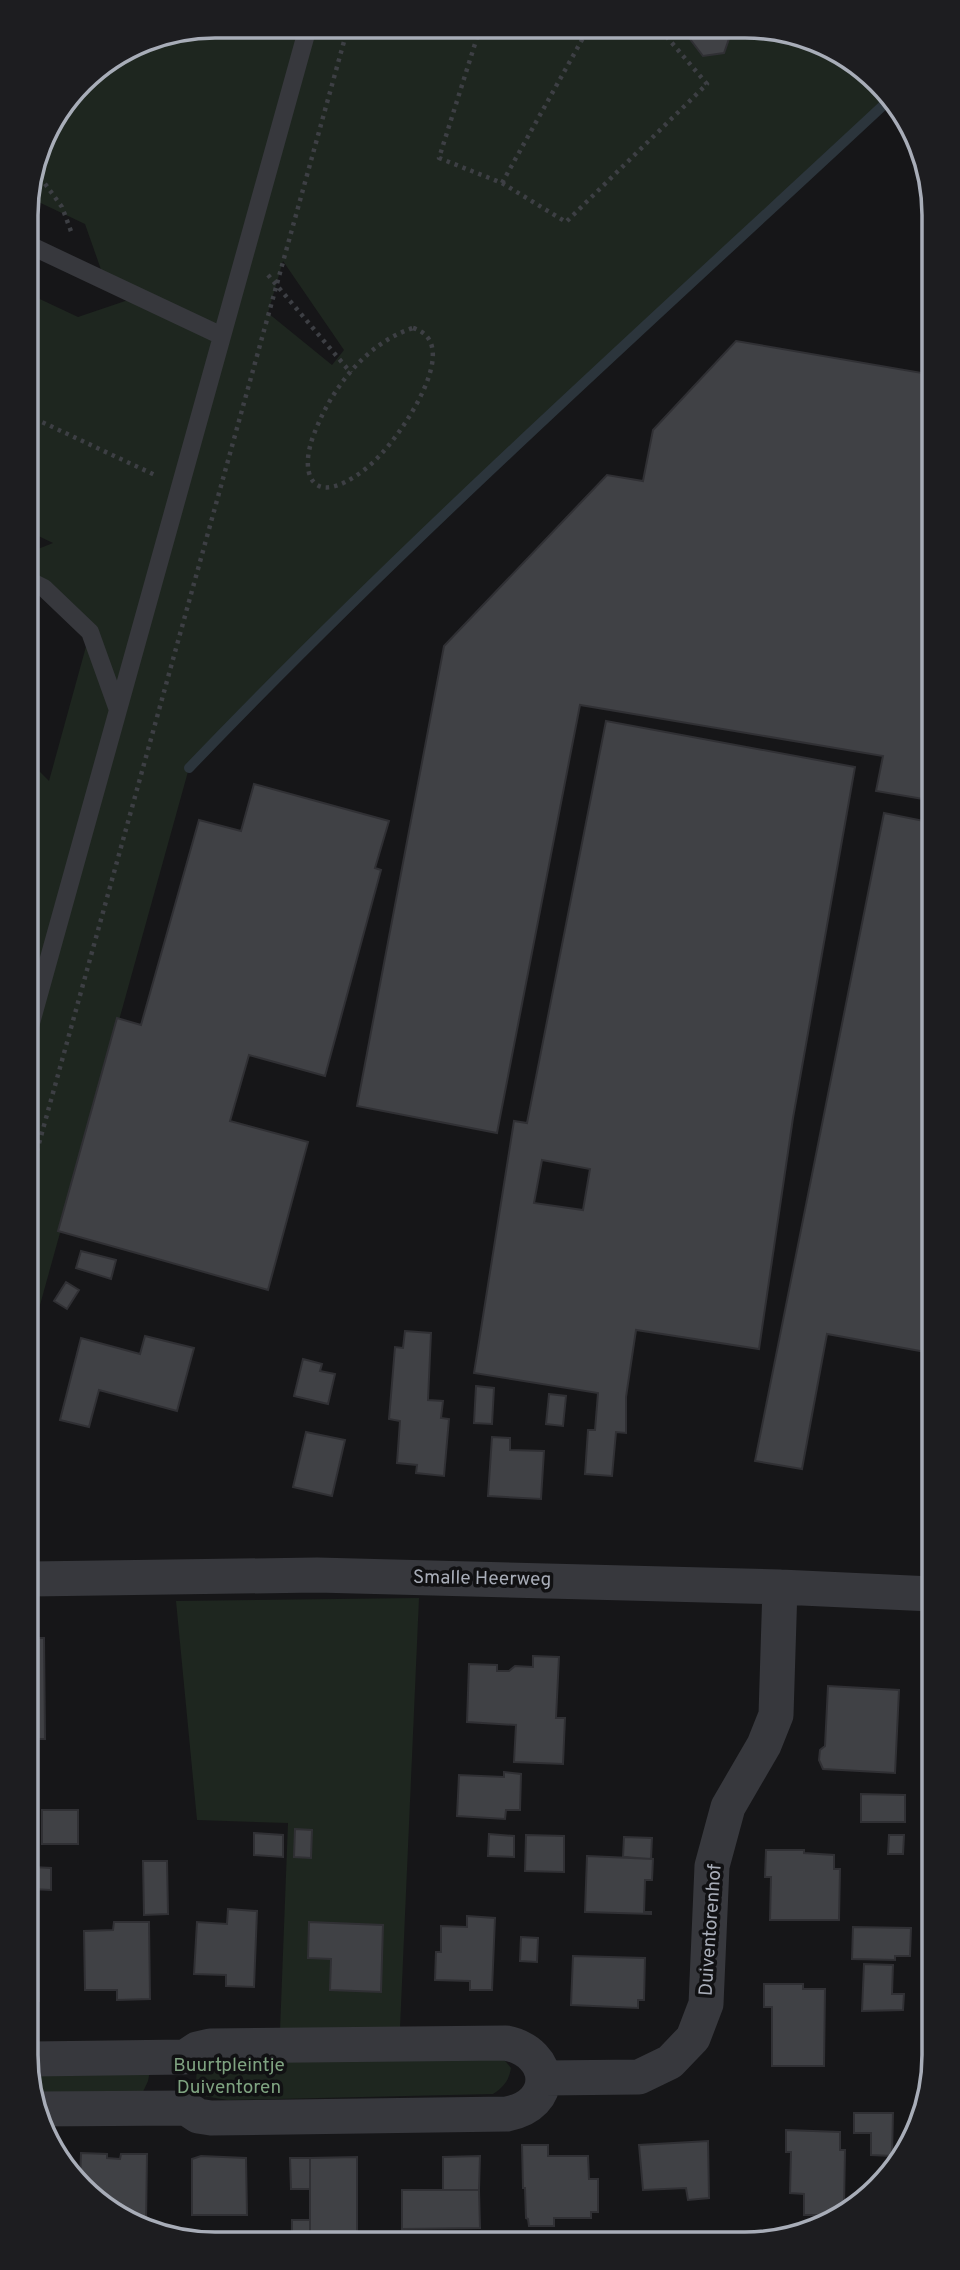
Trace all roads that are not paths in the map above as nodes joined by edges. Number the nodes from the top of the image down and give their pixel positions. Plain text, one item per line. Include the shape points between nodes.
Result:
1 (305, 38) edge
2 (39, 250) edge
3 (222, 336) junction
4 (39, 585) edge
5 (118, 710) junction
6 (39, 996) edge
7 (38, 1579) edge
8 (780, 1587) junction
9 (921, 1594) edge
10 (185, 2057) junction
11 (38, 2059) edge
12 (545, 2078) junction
13 (186, 2108) junction
14 (48, 2109) edge

1 - 3 lane
2 - 3 lane
3 - 5 lane
4 - 5 lane via 90,632
5 - 6 lane
7 - 8 street, Smalle Heerweg via 317,1575
8 - 9 street, Smalle Heerweg
8 - 12 street, Duiventorenhof via 776,1715 728,1807 712,1866 706,2004 693,2038 670,2062 639,2077
10 - 11 street
10 - 12 street via 210,2046 506,2043 532,2053
10 - 13 street via 175,2083
12 - 13 street via 533,2104 507,2114 211,2118
13 - 14 street

